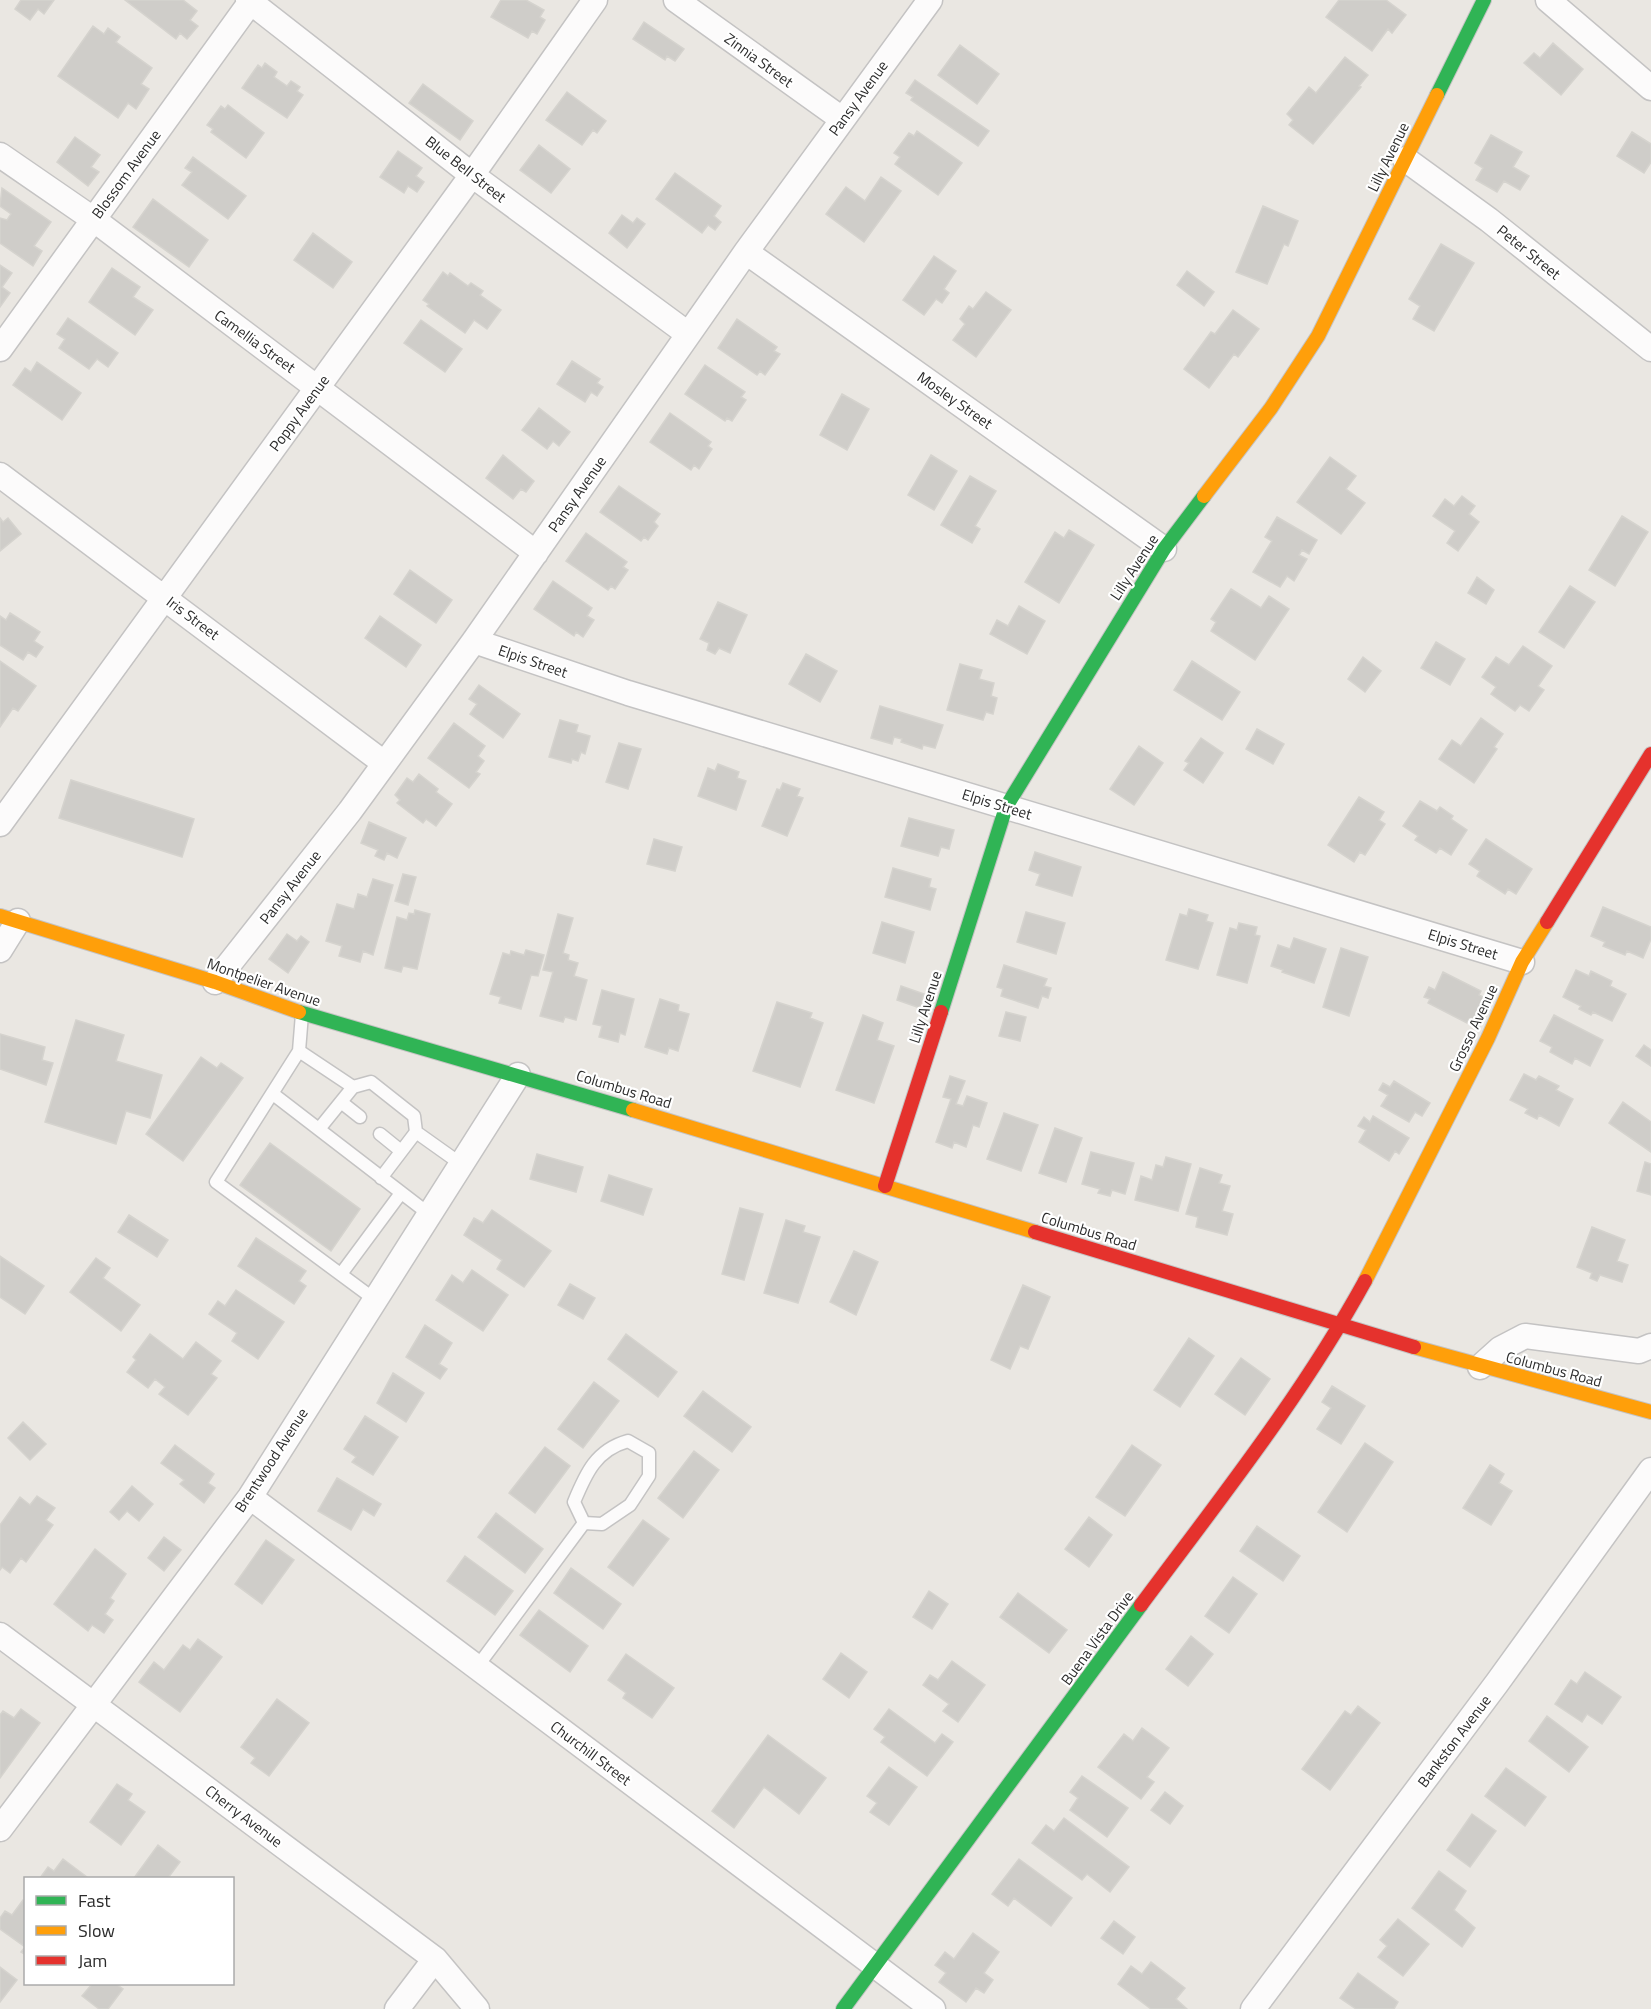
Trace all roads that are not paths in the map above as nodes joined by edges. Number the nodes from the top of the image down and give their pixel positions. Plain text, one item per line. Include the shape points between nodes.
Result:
1 (595, 0) edge
2 (676, 0) edge
3 (930, 0) edge
4 (1484, 0) edge
5 (1548, 0) edge
6 (250, 1) edge
7 (1651, 88) edge
8 (842, 119) junction
9 (0, 155) edge
10 (1405, 159) junction
11 (472, 175) junction
12 (93, 219) junction
13 (746, 252) junction
14 (688, 334) junction
15 (0, 349) edge
16 (1651, 349) edge
17 (319, 387) junction
18 (0, 475) edge
19 (1164, 549) junction
20 (536, 553) junction
21 (163, 596) junction
22 (474, 642) junction
23 (1651, 754) edge
24 (384, 763) junction
25 (1006, 807) junction
26 (0, 824) edge
27 (9, 919) edge
28 (0, 950) edge
29 (1522, 962) junction
30 (215, 982) junction
31 (302, 1013) junction
32 (299, 1051) junction
33 (518, 1075) junction
34 (353, 1087) junction
35 (273, 1095) junction
36 (341, 1102) junction
37 (360, 1117) dead end
38 (319, 1129) junction
39 (416, 1132) junction
40 (380, 1134) dead end
41 (401, 1151) junction
42 (461, 1164) junction
43 (381, 1178) junction
44 (885, 1186) junction
45 (401, 1193) junction
46 (429, 1214) junction
47 (341, 1274) junction
48 (374, 1299) junction
49 (1341, 1325) junction
50 (1651, 1346) edge
51 (1479, 1367) junction
52 (1651, 1412) edge
53 (1651, 1470) edge
54 (250, 1497) junction
55 (584, 1523) junction
56 (0, 1635) edge
57 (477, 1667) junction
58 (93, 1702) junction
59 (0, 1829) edge
60 (435, 1959) junction
61 (874, 1967) junction
62 (397, 2009) edge
63 (477, 2009) edge
64 (843, 2009) edge
65 (933, 2009) edge
66 (1253, 2009) edge

1 - 11 street, Poppy Avenue
2 - 8 street, Zinnia Street
3 - 8 street, Pansy Avenue
4 - 10 street, Lilly Avenue
5 - 7 street
6 - 11 street, Blue Bell Street
6 - 12 street, Blossom Avenue
8 - 13 street, Pansy Avenue
9 - 12 street, Camellia Street
10 - 16 street, Peter Street via 1489,220
10 - 19 street, Lilly Avenue via 1318,336 1271,408
11 - 14 street, Blue Bell Street
11 - 17 street, Poppy Avenue
12 - 15 street, Blossom Avenue
12 - 17 street, Camellia Street
13 - 14 street, Pansy Avenue
13 - 19 street, Mosley Street
14 - 20 street, Pansy Avenue
17 - 20 street, Camellia Street
17 - 21 street, Poppy Avenue
18 - 21 street, Iris Street
19 - 25 street, Lilly Avenue
20 - 22 street, Pansy Avenue
21 - 24 street, Iris Street
21 - 26 street, Poppy Avenue
22 - 24 street, Pansy Avenue
22 - 25 street, Elpis Street via 628,693
23 - 29 street, Grosso Avenue
24 - 30 street, Pansy Avenue
25 - 29 street, Elpis Street
25 - 44 street, Lilly Avenue
27 - 28 street
27 - 30 street, Montpelier Avenue
29 - 49 street, Grosso Avenue via 1394,1228
30 - 31 street, Montpelier Avenue
31 - 32 lane
31 - 33 street, Montpelier Avenue
32 - 34 lane
32 - 35 lane
33 - 42 street, Brentwood Avenue
33 - 44 street, Columbus Road
34 - 36 lane
34 - 39 lane via 371,1082 414,1116
35 - 38 lane
35 - 47 lane via 216,1182
36 - 37 lane
36 - 38 lane
38 - 43 lane
39 - 41 lane
39 - 42 lane
40 - 41 lane
41 - 43 lane
42 - 46 street, Brentwood Avenue
43 - 45 lane
44 - 49 street, Columbus Road
45 - 46 lane
45 - 47 lane
46 - 48 street, Brentwood Avenue
47 - 48 lane
48 - 54 street, Brentwood Avenue
49 - 51 street, Columbus Road
49 - 61 street, Buena Vista Drive via 1238,1474
50 - 51 street via 1640,1351 1525,1336 1500,1349
51 - 52 street, Columbus Road
53 - 66 street, Bankston Avenue
54 - 57 street, Churchill Street
54 - 58 street, Brentwood Avenue
55 - 55 lane via 574,1502 592,1466 611,1446 628,1441 649,1453 649,1476 630,1505 602,1524
55 - 57 lane
56 - 58 street, Cherry Avenue
57 - 61 street, Churchill Street
58 - 59 street, Brentwood Avenue
58 - 60 street, Cherry Avenue
60 - 62 street
60 - 63 street, Cherry Avenue
61 - 64 street, Buena Vista Drive
61 - 65 street, Churchill Street

